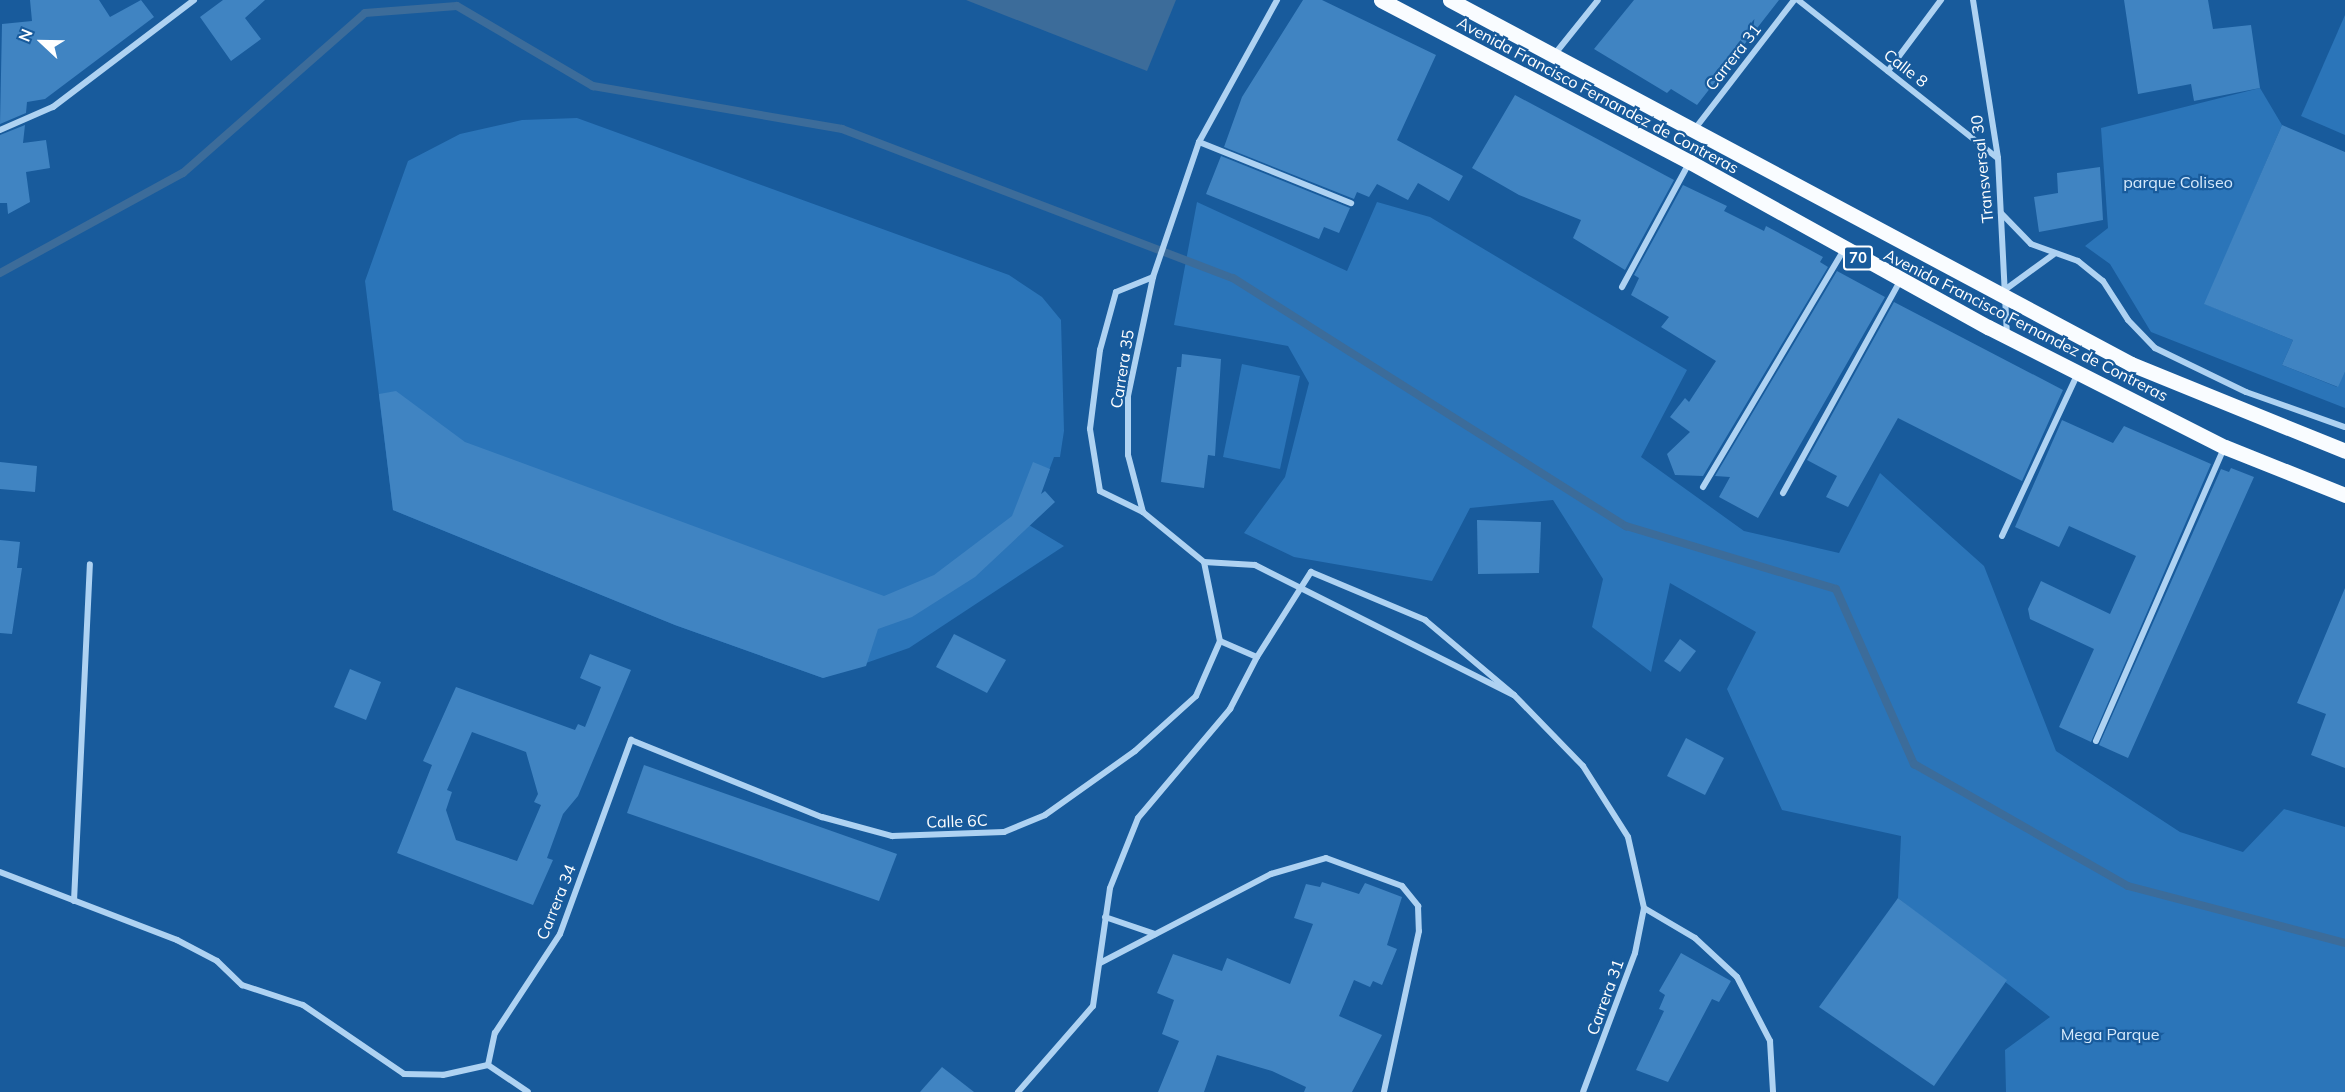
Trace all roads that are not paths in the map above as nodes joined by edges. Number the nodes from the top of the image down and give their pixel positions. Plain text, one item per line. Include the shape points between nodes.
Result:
1 (194, 0) edge
2 (1277, 0) edge
3 (1381, 0) edge
4 (1450, 0) edge
5 (1598, 0) edge
6 (1796, 0) edge
7 (1941, 0) edge
8 (1973, 0) edge
9 (1552, 58) junction
10 (1888, 71) junction
11 (0, 130) edge
12 (1693, 131) junction
13 (1199, 142) junction
14 (1998, 158) junction
15 (1690, 162) junction
16 (1351, 203) dead end
17 (2001, 213) junction
18 (1844, 250) junction
19 (2054, 254) junction
20 (1153, 277) junction
21 (1900, 281) junction
22 (1622, 286) dead end
23 (2007, 295) junction
24 (2007, 336) junction
25 (2078, 373) junction
26 (2345, 427) edge
27 (2225, 447) junction
28 (2345, 451) edge
29 (1703, 487) dead end
30 (1783, 493) dead end
31 (2345, 495) edge
32 (1143, 512) junction
33 (2002, 536) dead end
34 (1204, 562) junction
35 (90, 564) dead end
36 (1298, 588) junction
37 (1220, 640) junction
38 (1257, 657) junction
39 (1514, 695) junction
40 (631, 740) joint
41 (2096, 741) dead end
42 (0, 872) edge
43 (74, 901) junction
44 (1644, 908) junction
45 (1105, 917) junction
46 (1155, 934) junction
47 (1100, 963) junction
48 (488, 1065) junction
49 (528, 1092) edge
50 (1018, 1092) edge
51 (1384, 1092) edge
52 (1583, 1092) edge
53 (1773, 1092) edge

1 - 11 street via 53,107
2 - 13 street, Carrera 35
3 - 15 main road, Avenida Francisco Fernandez de Contreras / 70
4 - 9 main road, Avenida Francisco Fernandez de Contreras / 70
5 - 9 street
6 - 10 street, Calle 8
6 - 12 street, Carrera 31
7 - 10 street
8 - 14 street, Transversal 30
9 - 12 main road, Avenida Francisco Fernandez de Contreras / 70
10 - 14 street, Calle 8
12 - 23 main road, Avenida Francisco Fernandez de Contreras / 70
13 - 16 street
13 - 20 street, Carrera 35
14 - 17 street, Transversal 30
15 - 18 main road, Avenida Francisco Fernandez de Contreras / 70
15 - 22 street
17 - 19 street via 2031,244
17 - 23 street, Transversal 30
18 - 21 main road, Avenida Francisco Fernandez de Contreras / 70
18 - 29 street
19 - 23 street
19 - 26 street via 2078,261 2103,281 2128,320 2155,348 2246,392
20 - 32 street, Carrera 35 via 1128,396 1128,455
20 - 32 street via 1116,292 1100,350 1090,429 1100,491
21 - 24 main road, Avenida Francisco Fernandez de Contreras / 70
21 - 30 street
23 - 24 street, Transversal 30
23 - 28 main road, Avenida Francisco Fernandez de Contreras / 70 via 2131,364
24 - 25 main road, Avenida Francisco Fernandez de Contreras / 70
25 - 27 main road, Avenida Francisco Fernandez de Contreras / 70
25 - 33 street
27 - 31 main road, Avenida Francisco Fernandez de Contreras / 70
27 - 41 street
32 - 34 street
34 - 36 street via 1255,565
34 - 37 street
35 - 43 street
36 - 38 street
36 - 39 street
36 - 39 street via 1311,572 1425,621
37 - 38 street
37 - 40 street, Calle 6C via 1196,696 1143,743 1045,815 1004,832 892,836 822,817
38 - 45 street via 1230,709 1138,818 1110,888
39 - 44 street via 1583,766 1628,837
40 - 48 street, Carrera 34 via 560,934 495,1033
42 - 43 street
43 - 48 street via 177,940 217,961 242,985 303,1005 404,1074 443,1075
44 - 52 street, Carrera 31 via 1635,953
44 - 53 street via 1695,938 1737,977 1770,1041
45 - 46 street
45 - 47 street
46 - 47 street
46 - 51 street via 1271,874 1326,858 1402,886 1418,906 1419,931
47 - 50 street via 1093,1006
48 - 49 street

